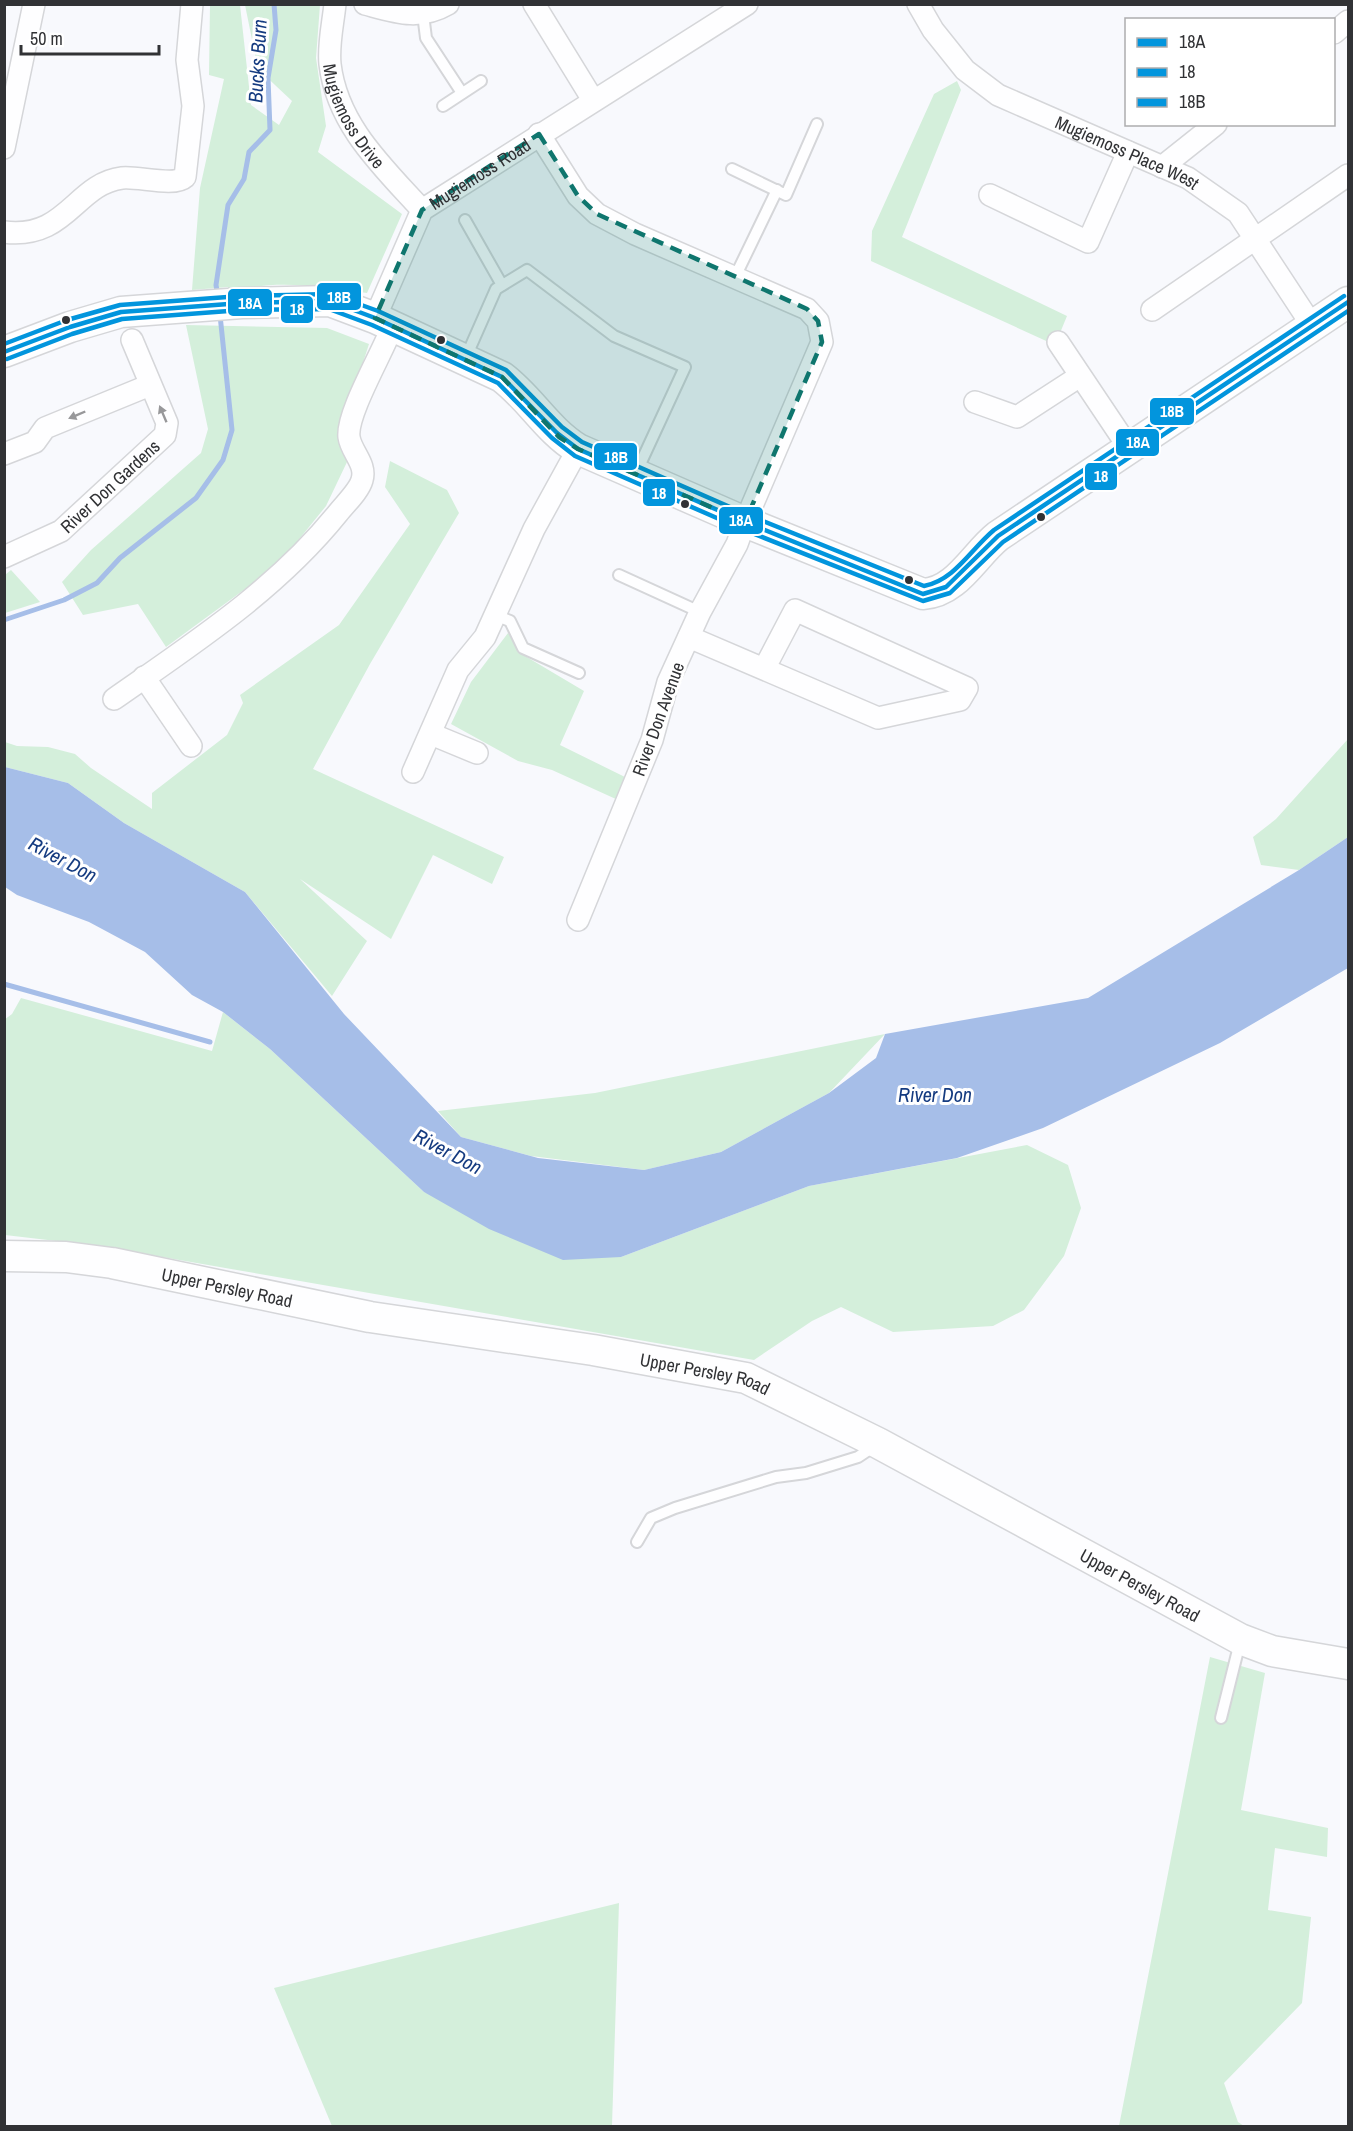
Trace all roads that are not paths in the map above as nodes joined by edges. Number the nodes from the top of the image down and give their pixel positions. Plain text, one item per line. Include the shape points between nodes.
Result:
1 (34, 4) edge
2 (192, 4) edge
3 (335, 4) edge
4 (365, 4) edge
5 (448, 4) edge
6 (534, 4) edge
7 (747, 4) edge
8 (918, 4) edge
9 (423, 14) junction
10 (1348, 21) edge
11 (1335, 32) edge
12 (481, 81) dead end
13 (462, 93) junction
14 (593, 100) junction
15 (443, 106) dead end
16 (817, 124) dead end
17 (1213, 126) edge
18 (539, 134) junction
19 (4, 148) edge
20 (1128, 152) junction
21 (1162, 167) junction
22 (732, 168) dead end
23 (1348, 175) edge
24 (777, 190) junction
25 (990, 195) dead end
26 (422, 210) junction
27 (465, 220) dead end
28 (4, 232) edge
29 (1256, 240) junction
30 (735, 277) junction
31 (502, 285) junction
32 (1348, 302) edge
33 (1152, 310) dead end
34 (383, 323) junction
35 (1313, 327) junction
36 (132, 340) dead end
37 (1058, 342) dead end
38 (4, 352) edge
39 (464, 360) junction
40 (1080, 376) junction
41 (150, 385) junction
42 (975, 402) dead end
43 (1129, 448) junction
44 (578, 449) junction
45 (4, 454) edge
46 (636, 473) junction
47 (745, 522) junction
48 (4, 556) edge
49 (619, 575) dead end
50 (700, 612) junction
51 (495, 615) junction
52 (689, 637) junction
53 (764, 669) junction
54 (579, 673) dead end
55 (144, 677) junction
56 (114, 699) dead end
57 (431, 734) junction
58 (191, 746) dead end
59 (477, 753) dead end
60 (414, 772) dead end
61 (578, 920) dead end
62 (4, 1256) edge
63 (878, 1443) junction
64 (637, 1542) dead end
65 (1240, 1639) junction
66 (1348, 1664) edge
67 (1221, 1718) dead end

1 - 19 street
2 - 28 street via 187,60 193,106 185,177 174,183 152,178 108,181 46,228 30,233
3 - 26 street, Mugiemoss Drive via 330,52 339,100 363,144
4 - 9 street via 399,14
5 - 9 street
6 - 14 street
7 - 14 street, Mugiemoss Road
8 - 20 street, Mugiemoss Place West via 965,70 998,95
9 - 13 lane via 426,38
10 - 11 street
12 - 13 lane
13 - 15 lane
14 - 18 street, Mugiemoss Road
16 - 24 lane via 786,195
17 - 21 street
18 - 26 street, Mugiemoss Road
18 - 30 street via 578,196 597,214
20 - 21 street, Mugiemoss Place West
20 - 25 street via 1088,242
21 - 29 street, Mugiemoss Place West via 1188,178 1238,213
22 - 24 lane
23 - 29 street
24 - 30 lane
26 - 34 street, Mugiemoss Road
27 - 31 lane
29 - 33 street
29 - 35 street, Mugiemoss Place West
30 - 47 street, River Don Avenue via 807,309 818,321 822,334 808,377
31 - 39 lane via 496,289
31 - 46 lane via 527,270 614,336 685,368
32 - 35 street
34 - 38 street via 330,301 121,312
34 - 39 street
34 - 55 street, Mugiemoss Road via 351,420 349,437 364,471 362,482 286,571 212,631
35 - 43 street
36 - 41 street, River Don Gardens
37 - 40 street
39 - 44 street via 502,377 559,437
40 - 42 street via 1017,417
40 - 43 street
41 -> 45 street via 45,428 35,442
48 -> 41 street, River Don Gardens via 61,531 165,435 167,423
43 - 47 street via 998,536 949,586 935,593 912,590
44 - 46 street
44 - 51 street via 534,529
46 - 47 street
47 - 50 street, River Don Avenue
49 - 50 lane
50 - 52 street, River Don Avenue
51 - 54 lane via 510,621 523,648
51 - 57 street via 485,637 459,670
52 - 53 street
52 - 61 street, River Don Avenue via 668,682 652,740
53 - 53 street via 878,718 960,700 967,688 795,610
55 - 56 street, Mugiemoss Road
55 - 58 street
57 - 59 street
57 - 60 street
62 - 63 street, Upper Persley Road via 66,1257 112,1263 370,1317 593,1350 746,1378
63 - 64 lane via 858,1457 675,1508 651,1518
63 - 65 street, Upper Persley Road
65 - 66 street, Upper Persley Road via 1272,1651
65 - 67 lane

